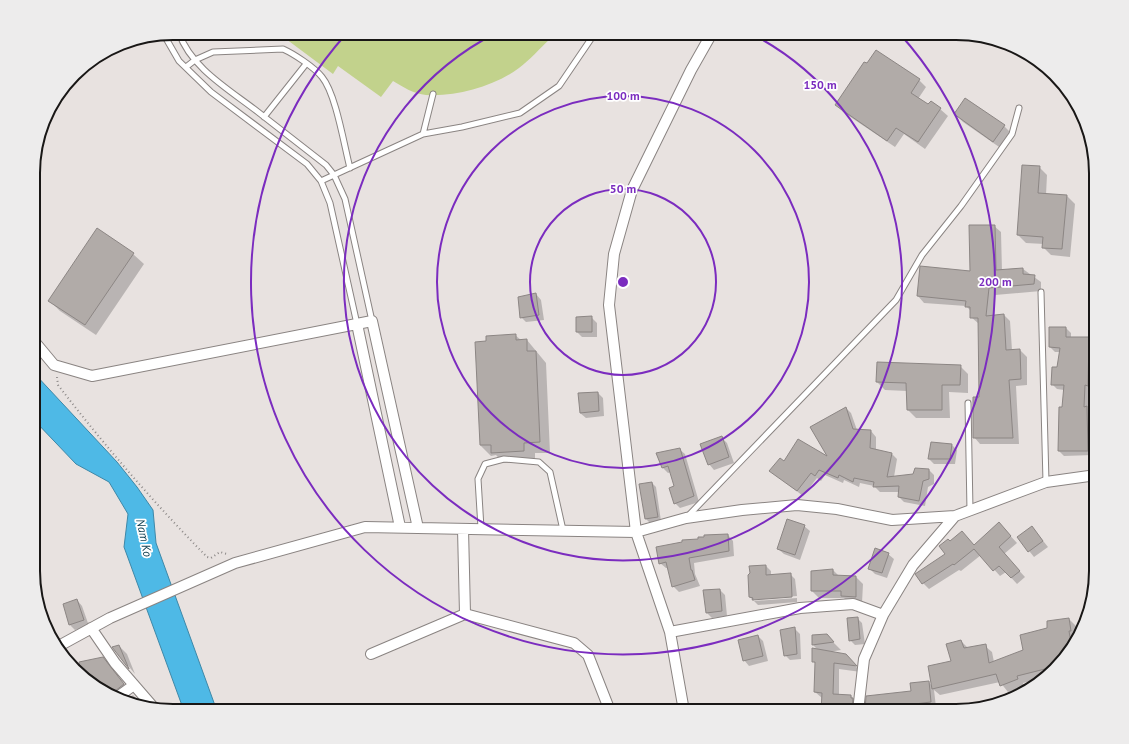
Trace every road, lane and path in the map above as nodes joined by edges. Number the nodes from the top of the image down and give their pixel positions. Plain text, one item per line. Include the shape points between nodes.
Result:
1 (167, 40) edge
2 (181, 40) edge
3 (589, 40) edge
4 (708, 40) edge
5 (195, 60) junction
6 (306, 64) junction
7 (186, 67) junction
8 (433, 94) dead end
9 (1019, 108) dead end
10 (264, 117) junction
11 (423, 134) junction
12 (350, 168) junction
13 (334, 175) junction
14 (321, 181) junction
15 (1041, 292) dead end
16 (372, 321) junction
17 (356, 324) junction
18 (40, 348) edge
19 (54, 365) junction
20 (968, 403) dead end
21 (1089, 476) edge
22 (1046, 482) junction
23 (970, 510) junction
24 (954, 516) junction
25 (686, 518) junction
26 (400, 527) junction
27 (418, 528) junction
28 (481, 528) junction
29 (463, 529) junction
30 (563, 530) junction
31 (636, 532) junction
32 (232, 564) junction
33 (465, 614) junction
34 (883, 615) junction
35 (91, 628) junction
36 (670, 632) junction
37 (62, 644) edge
38 (371, 654) dead end
39 (134, 685) junction
40 (122, 694) edge
41 (148, 701) edge
42 (607, 704) edge
43 (683, 704) edge
44 (859, 704) edge

1 - 7 lane via 179,61
2 - 5 lane
3 - 11 lane via 559,86 520,113
4 - 31 street via 632,190 614,254 609,305
5 - 6 lane via 213,52 283,49
5 - 7 lane
5 - 10 lane
6 - 10 lane
6 - 12 lane via 323,78 332,100
7 - 14 lane via 211,92 307,164
8 - 11 lane
9 - 25 lane via 1012,134 961,206 922,254 896,300
10 - 13 lane via 326,164
11 - 12 lane
12 - 13 lane
13 - 14 lane
13 - 16 lane via 345,199
14 - 17 lane via 330,203
15 - 22 lane
16 - 17 street
16 - 27 street
17 - 19 street via 92,376
17 - 26 street
18 - 19 street
19 - 32 path via 58,384 156,505 206,557 211,558 220,552 225,553
20 - 23 lane
21 - 22 street
22 - 23 street
23 - 24 street
24 - 25 street via 892,520 837,509 797,505
24 - 34 street via 913,565
25 - 31 street
26 - 27 street
26 - 32 street via 365,527
27 - 29 street
28 - 29 street
28 - 30 street
28 - 30 lane via 478,479 485,464 504,460 539,462 550,472
29 - 33 street
30 - 31 street
31 - 36 street
32 - 35 street
33 - 38 street
33 - 42 street via 574,643 588,655
34 - 36 street via 853,604 800,608
34 - 44 street via 864,659
35 - 37 street
35 - 39 street
36 - 43 street
39 - 40 street
39 - 41 street

